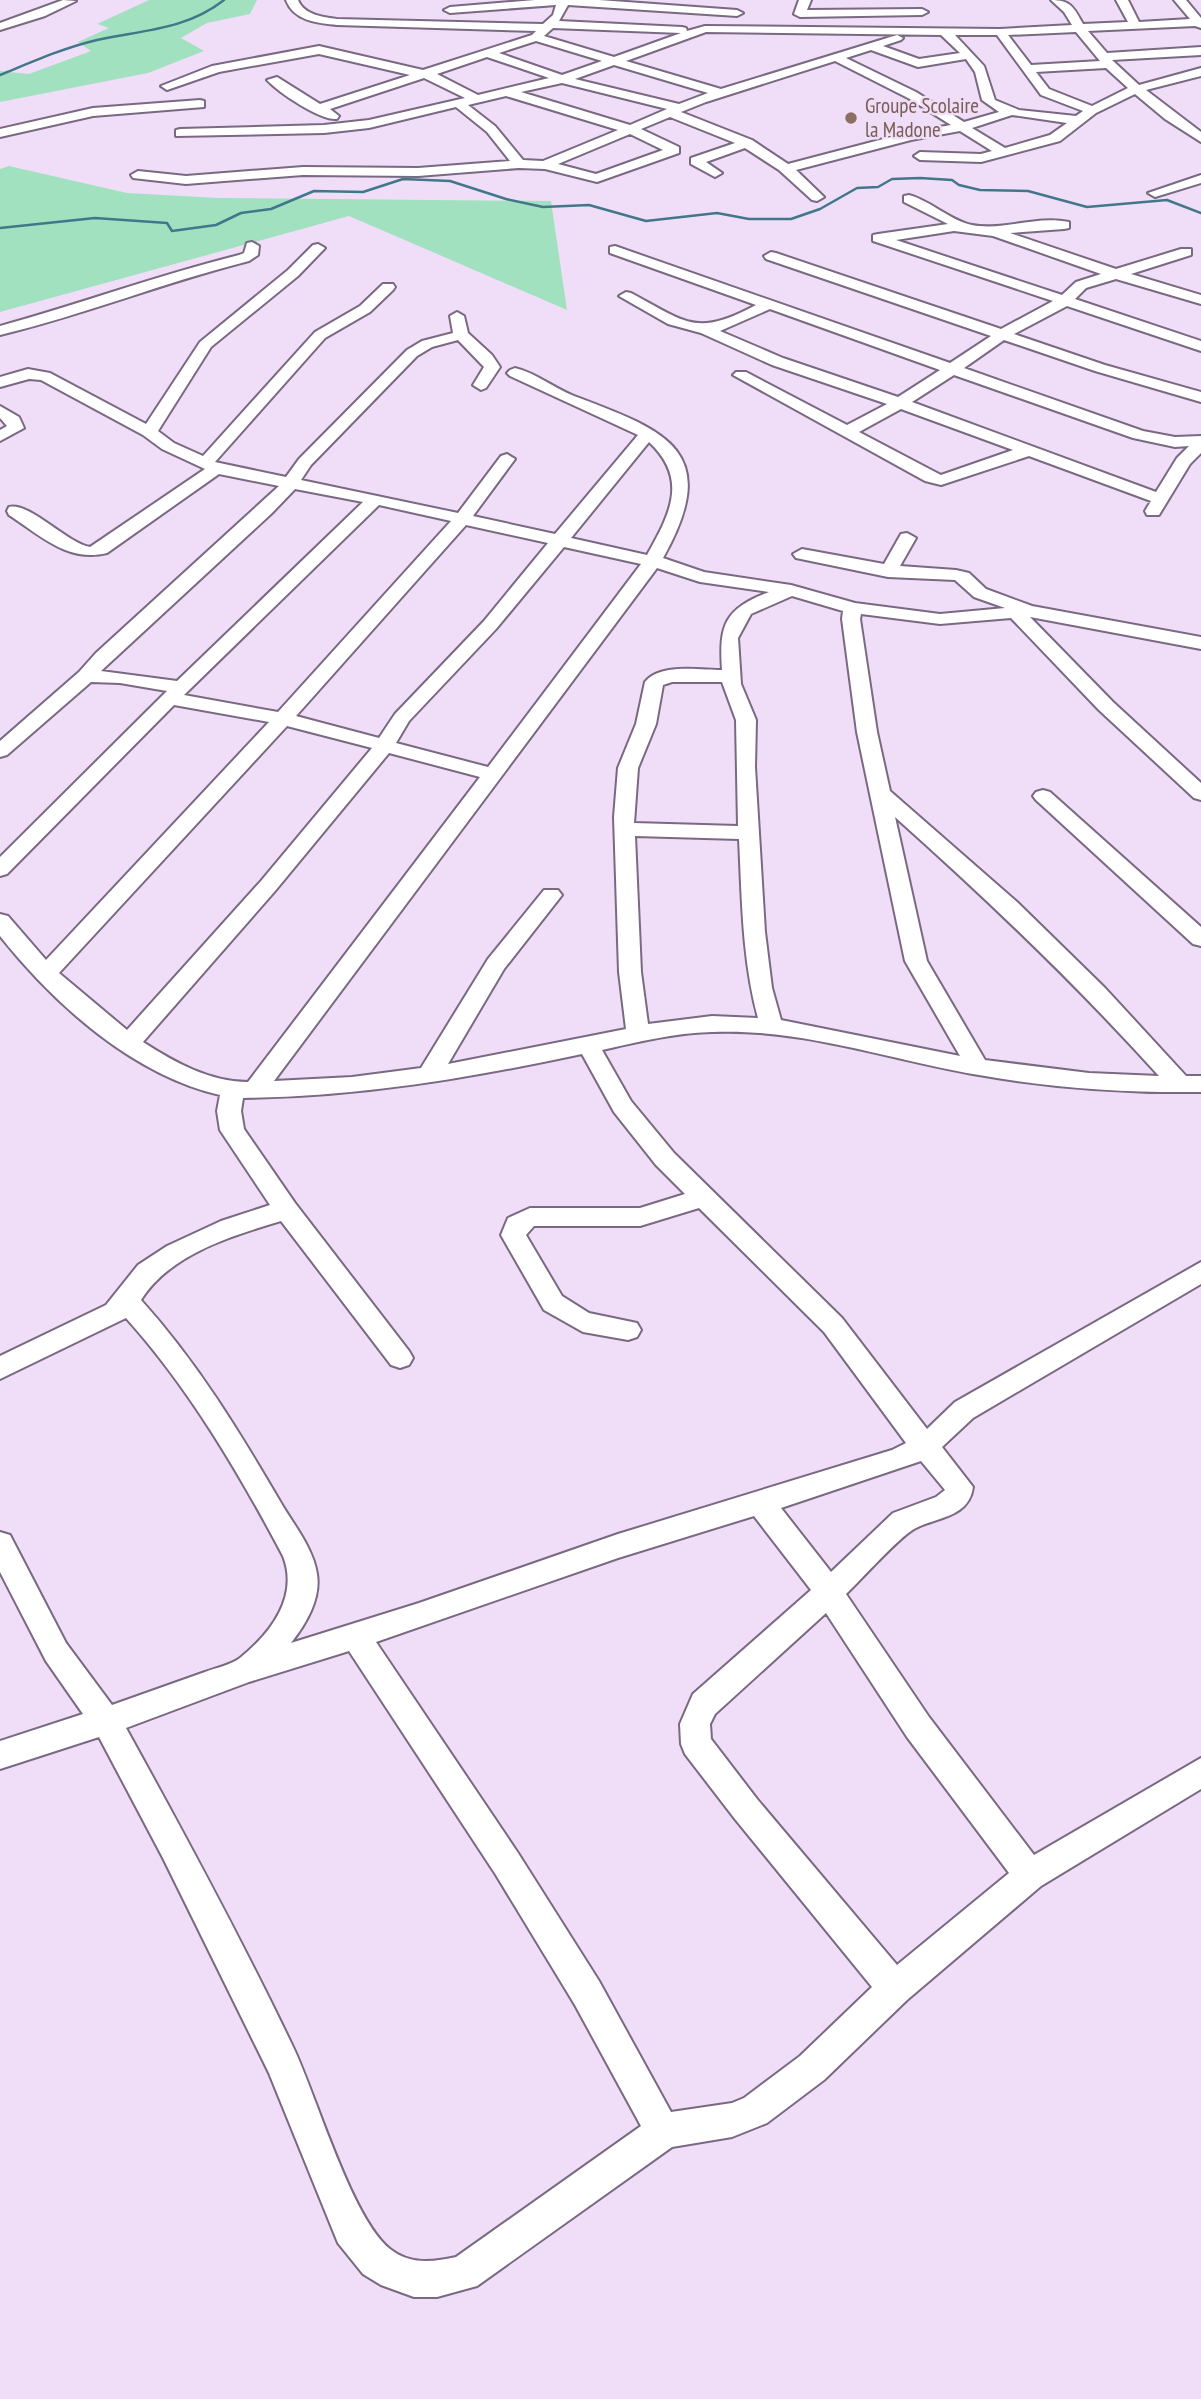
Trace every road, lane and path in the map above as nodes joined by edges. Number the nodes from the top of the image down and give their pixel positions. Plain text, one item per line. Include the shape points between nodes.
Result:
1 (292, 0) edge
2 (805, 0) edge
3 (1058, 0) edge
4 (1122, 0) edge
5 (1180, 0) edge
6 (71, 1) edge
7 (565, 1) edge
8 (921, 6) edge
9 (450, 9) dead end
10 (719, 13) junction
11 (749, 13) dead end
12 (787, 13) dead end
13 (800, 14) junction
14 (1200, 23) edge
15 (1135, 25) junction
16 (1, 28) edge
17 (707, 29) junction
18 (1080, 29) junction
19 (544, 30) junction
20 (945, 32) junction
21 (1000, 32) junction
22 (907, 33) junction
23 (922, 33) junction
24 (874, 47) junction
25 (1201, 51) edge
26 (487, 52) junction
27 (969, 55) junction
28 (837, 58) junction
29 (612, 60) junction
30 (1105, 60) junction
31 (1026, 69) junction
32 (1201, 72) edge
33 (425, 74) junction
34 (1182, 75) junction
35 (562, 79) junction
36 (151, 80) dead end
37 (274, 80) dead end
38 (167, 86) junction
39 (1201, 88) edge
40 (1137, 89) junction
41 (510, 93) junction
42 (720, 93) junction
43 (478, 100) junction
44 (200, 104) junction
45 (459, 104) junction
46 (318, 109) junction
47 (674, 110) junction
48 (1092, 110) junction
49 (1014, 111) junction
50 (1077, 120) junction
51 (352, 127) junction
52 (962, 127) junction
53 (630, 129) junction
54 (221, 132) junction
55 (1, 133) edge
56 (180, 133) dead end
57 (1201, 138) edge
58 (747, 142) junction
59 (1005, 153) junction
60 (920, 156) dead end
61 (519, 164) junction
62 (545, 165) junction
63 (789, 168) junction
64 (715, 173) dead end
65 (138, 175) dead end
66 (1201, 179) edge
67 (1155, 193) dead end
68 (817, 197) dead end
69 (909, 199) dead end
70 (1064, 225) dead end
71 (965, 227) junction
72 (995, 232) junction
73 (252, 246) dead end
74 (318, 248) dead end
75 (615, 250) dead end
76 (1186, 251) dead end
77 (771, 256) dead end
78 (1112, 273) junction
79 (388, 287) dead end
80 (626, 296) dead end
81 (1201, 300) edge
82 (1063, 302) junction
83 (769, 304) junction
84 (457, 316) dead end
85 (706, 330) junction
86 (0, 331) edge
87 (1005, 333) junction
88 (461, 335) junction
89 (1201, 346) edge
90 (952, 369) junction
91 (515, 373) dead end
92 (741, 375) dead end
93 (0, 382) edge
94 (481, 385) dead end
95 (1201, 397) edge
96 (900, 403) junction
97 (0, 411) edge
98 (149, 432) junction
99 (847, 432) junction
100 (647, 434) junction
101 (0, 436) edge
102 (1201, 442) edge
103 (1027, 451) junction
104 (507, 459) dead end
105 (210, 466) junction
106 (293, 483) junction
107 (375, 499) junction
108 (15, 512) dead end
109 (462, 519) junction
110 (907, 538) dead end
111 (560, 543) junction
112 (802, 554) dead end
113 (652, 562) junction
114 (888, 572) junction
115 (791, 590) junction
116 (853, 608) junction
117 (1024, 613) junction
118 (1201, 643) edge
119 (86, 676) junction
120 (732, 676) junction
121 (174, 693) junction
122 (282, 719) junction
123 (383, 747) junction
124 (0, 751) edge
125 (493, 774) junction
126 (880, 793) junction
127 (1201, 794) edge
128 (1044, 796) dead end
129 (626, 829) junction
130 (750, 834) junction
131 (0, 869) edge
132 (551, 895) dead end
133 (0, 921) edge
134 (1201, 939) edge
135 (47, 972) junction
136 (771, 1025) junction
137 (638, 1035) junction
138 (128, 1044) junction
139 (588, 1045) junction
140 (978, 1067) junction
141 (429, 1075) junction
142 (1191, 1084) edge
143 (244, 1089) junction
144 (701, 1198) junction
145 (286, 1209) junction
146 (1201, 1272) edge
147 (127, 1302) junction
148 (628, 1330) dead end
149 (400, 1358) dead end
150 (0, 1368) edge
151 (926, 1446) junction
152 (760, 1502) junction
153 (0, 1545) edge
154 (829, 1592) junction
155 (356, 1637) junction
156 (249, 1669) junction
157 (106, 1721) junction
158 (0, 1755) edge
159 (1201, 1772) edge
160 (1030, 1875) junction
161 (895, 1988) junction
162 (663, 2132) junction

1 - 19 street via 308,17 330,22 481,24
2 - 13 street
3 - 18 street
4 - 15 street
5 - 14 street
6 - 16 street
7 - 9 street
7 - 10 street
7 - 19 street
8 - 13 street
8 - 23 street
10 - 11 street
10 - 17 street
12 - 13 street
14 - 15 street
15 - 18 street
17 - 19 street
17 - 22 street
17 - 29 street
18 - 21 street
18 - 30 street
19 - 26 street
19 - 29 street
20 - 21 street
20 - 23 street
20 - 27 street
21 - 31 street
22 - 23 street
22 - 24 street
24 - 27 street via 918,64
24 - 28 street
25 - 30 street
26 - 33 street
26 - 35 street
27 - 49 street via 982,73 991,103
28 - 42 street
28 - 52 street
29 - 35 street
29 - 42 street
30 - 31 street
30 - 40 street
31 - 48 street via 1045,92
32 - 34 street
33 - 38 street via 319,50 216,69
33 - 43 street
33 - 46 street
34 - 39 street
34 - 40 street
35 - 41 street
35 - 47 street
36 - 38 street
37 - 46 street
38 - 44 street
40 - 48 street
40 - 57 street
41 - 43 street
41 - 53 street
42 - 47 street
43 - 45 street
44 - 54 street
44 - 55 street via 93,112
45 - 51 street
45 - 61 street via 491,129
46 - 51 street
47 - 53 street
47 - 58 street
48 - 50 street
49 - 50 street
49 - 52 street
50 - 59 street via 1059,136
51 - 54 street
52 - 59 street
52 - 63 street
53 - 62 street
53 - 62 street via 674,150 597,178
54 - 56 street
58 - 63 street
58 - 64 street via 696,161
59 - 60 street via 970,158
61 - 62 street
61 - 65 street via 174,180
63 - 68 street
66 - 67 street
69 - 71 street
70 - 72 street
71 - 72 street
71 - 82 street via 878,238
72 - 78 street
73 - 86 street via 251,255 244,258
74 - 98 street via 205,345
75 - 83 street
76 - 78 street
77 - 87 street
78 - 81 street
78 - 82 street via 1074,289
79 - 105 street via 365,309 320,335
80 - 85 street via 671,320
82 - 87 street
82 - 89 street
83 - 85 street via 725,326
83 - 90 street
84 - 88 street
85 - 96 street via 824,380
87 - 90 street
87 - 95 street via 1100,368
88 - 94 street via 492,367
88 - 106 street via 412,353 305,462
90 - 96 street
90 - 102 street via 1139,435
91 - 100 street via 608,411
92 - 99 street
93 - 98 street via 28,374 45,376
96 - 99 street
96 - 103 street
97 - 101 street via 16,428
98 - 105 street
99 - 103 street via 941,480
100 - 111 street
100 - 113 street via 666,449 681,481 673,520
102 - 103 street via 1183,461 1157,505
104 - 109 street
105 - 106 street
105 - 108 street via 101,549 90,552 73,549
106 - 107 street
106 - 119 street
107 - 109 street
107 - 121 street
109 - 111 street
109 - 122 street
110 - 114 street
111 - 113 street
111 - 123 street via 402,718
112 - 114 street
113 - 115 street via 700,577
113 - 125 street
114 - 117 street via 963,577 980,593
115 - 116 street
115 - 120 street via 759,601 734,625 729,638
116 - 117 street via 940,619
116 - 126 street via 867,732
117 - 118 street
117 - 127 street via 1106,706
119 - 121 street via 120,677
119 - 124 street
120 - 129 street via 670,676 654,682 646,724 628,768
120 - 130 street via 746,720
121 - 122 street
121 - 131 street
122 - 123 street
122 - 135 street
123 - 125 street
123 - 138 street
125 - 143 street
126 - 140 street via 916,961
126 - 142 street via 1009,907
128 - 134 street
129 - 130 street
129 - 137 street via 629,961
130 - 136 street via 756,943
132 - 141 street via 496,964
133 - 135 street
135 - 138 street
136 - 137 street via 701,1024
136 - 140 street
137 - 139 street
138 - 143 street via 178,1073
139 - 141 street
139 - 144 street via 622,1105
140 - 142 street via 1126,1084
141 - 143 street via 374,1084
143 - 145 street via 229,1111 232,1130
144 - 148 street via 640,1217 530,1217 517,1225 513,1235 553,1303 583,1322
144 - 151 street via 832,1325
145 - 147 street via 172,1255 150,1268
145 - 149 street
146 - 151 street via 964,1410
147 - 150 street
147 - 156 street via 190,1377 230,1438 303,1575 301,1601 286,1628
151 - 152 street via 900,1459
151 - 154 street via 959,1487 958,1495 946,1505 903,1521
152 - 154 street
152 - 155 street
153 - 157 street via 56,1652
154 - 160 street via 918,1727
154 - 161 street via 704,1704 695,1724 696,1744
155 - 156 street
155 - 162 street via 508,1864 587,1993
156 - 157 street
157 - 158 street
157 - 162 street via 262,2018 351,2230 376,2261 414,2279 464,2273
159 - 160 street
160 - 161 street
161 - 162 street via 812,2068 755,2111 732,2120

